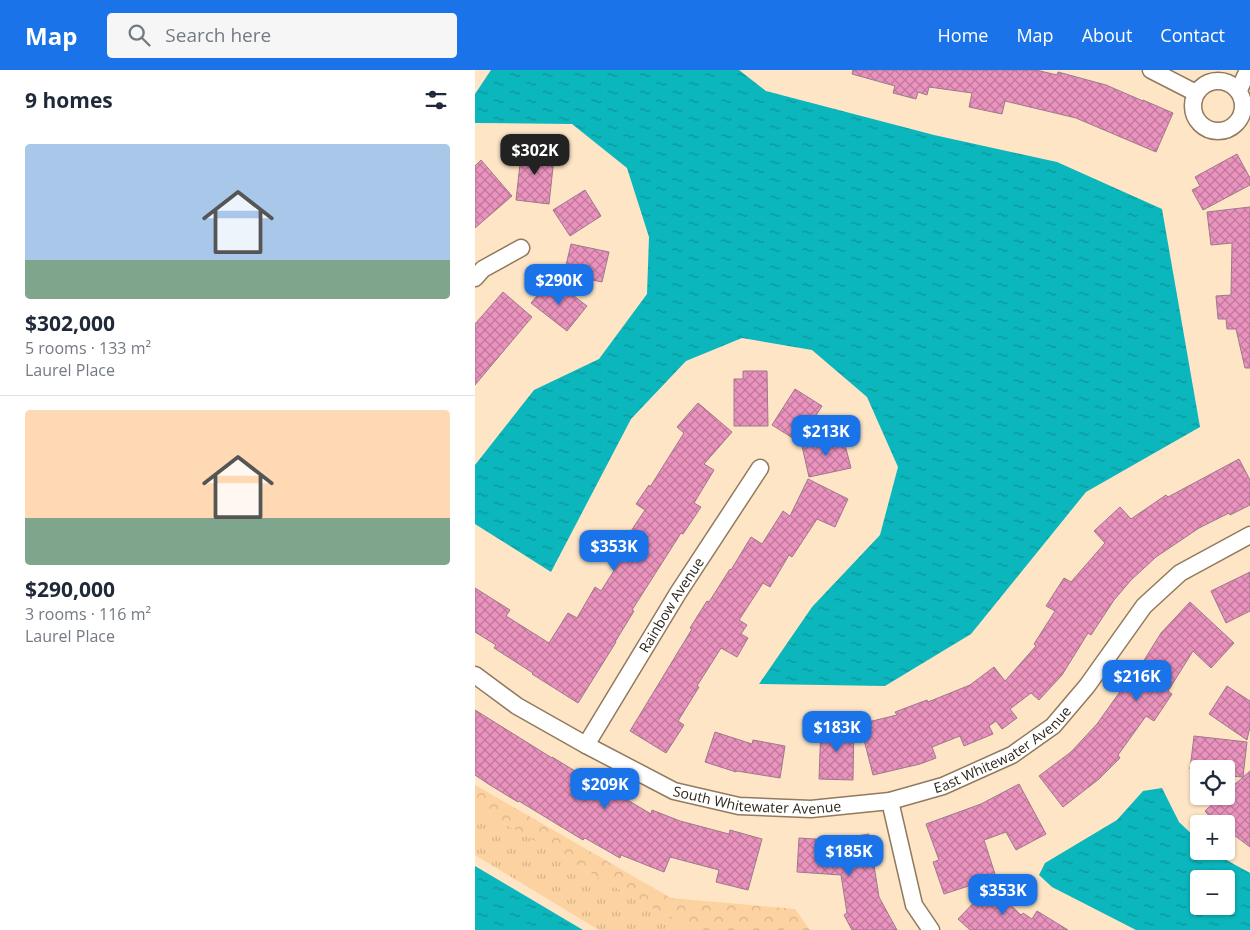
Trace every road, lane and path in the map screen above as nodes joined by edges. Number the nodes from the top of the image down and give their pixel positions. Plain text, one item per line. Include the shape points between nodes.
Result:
1 (1151, 70) edge
2 (1249, 70) edge
3 (1217, 76) edge
4 (1239, 90) junction
5 (1196, 93) junction
6 (1245, 124) edge
7 (521, 248) dead end
8 (475, 278) edge
9 (760, 468) dead end
10 (1250, 535) edge
11 (475, 675) edge
12 (586, 746) junction
13 (890, 801) junction
14 (931, 930) edge

1 - 5 street
2 - 4 street
3 - 4 street
3 - 5 street
4 - 6 street
5 - 6 street via 1193,112 1205,128 1215,131
7 - 8 street via 483,269
9 - 12 street, Rainbow Avenue via 678,594
10 - 13 street, East Whitewater Avenue via 1180,573 1144,606 1087,686 1053,726 1012,755 943,786
11 - 12 street, South Whitewater Avenue via 517,706
12 - 13 street, South Whitewater Avenue via 674,791 739,806 811,809
13 - 14 street via 914,905

